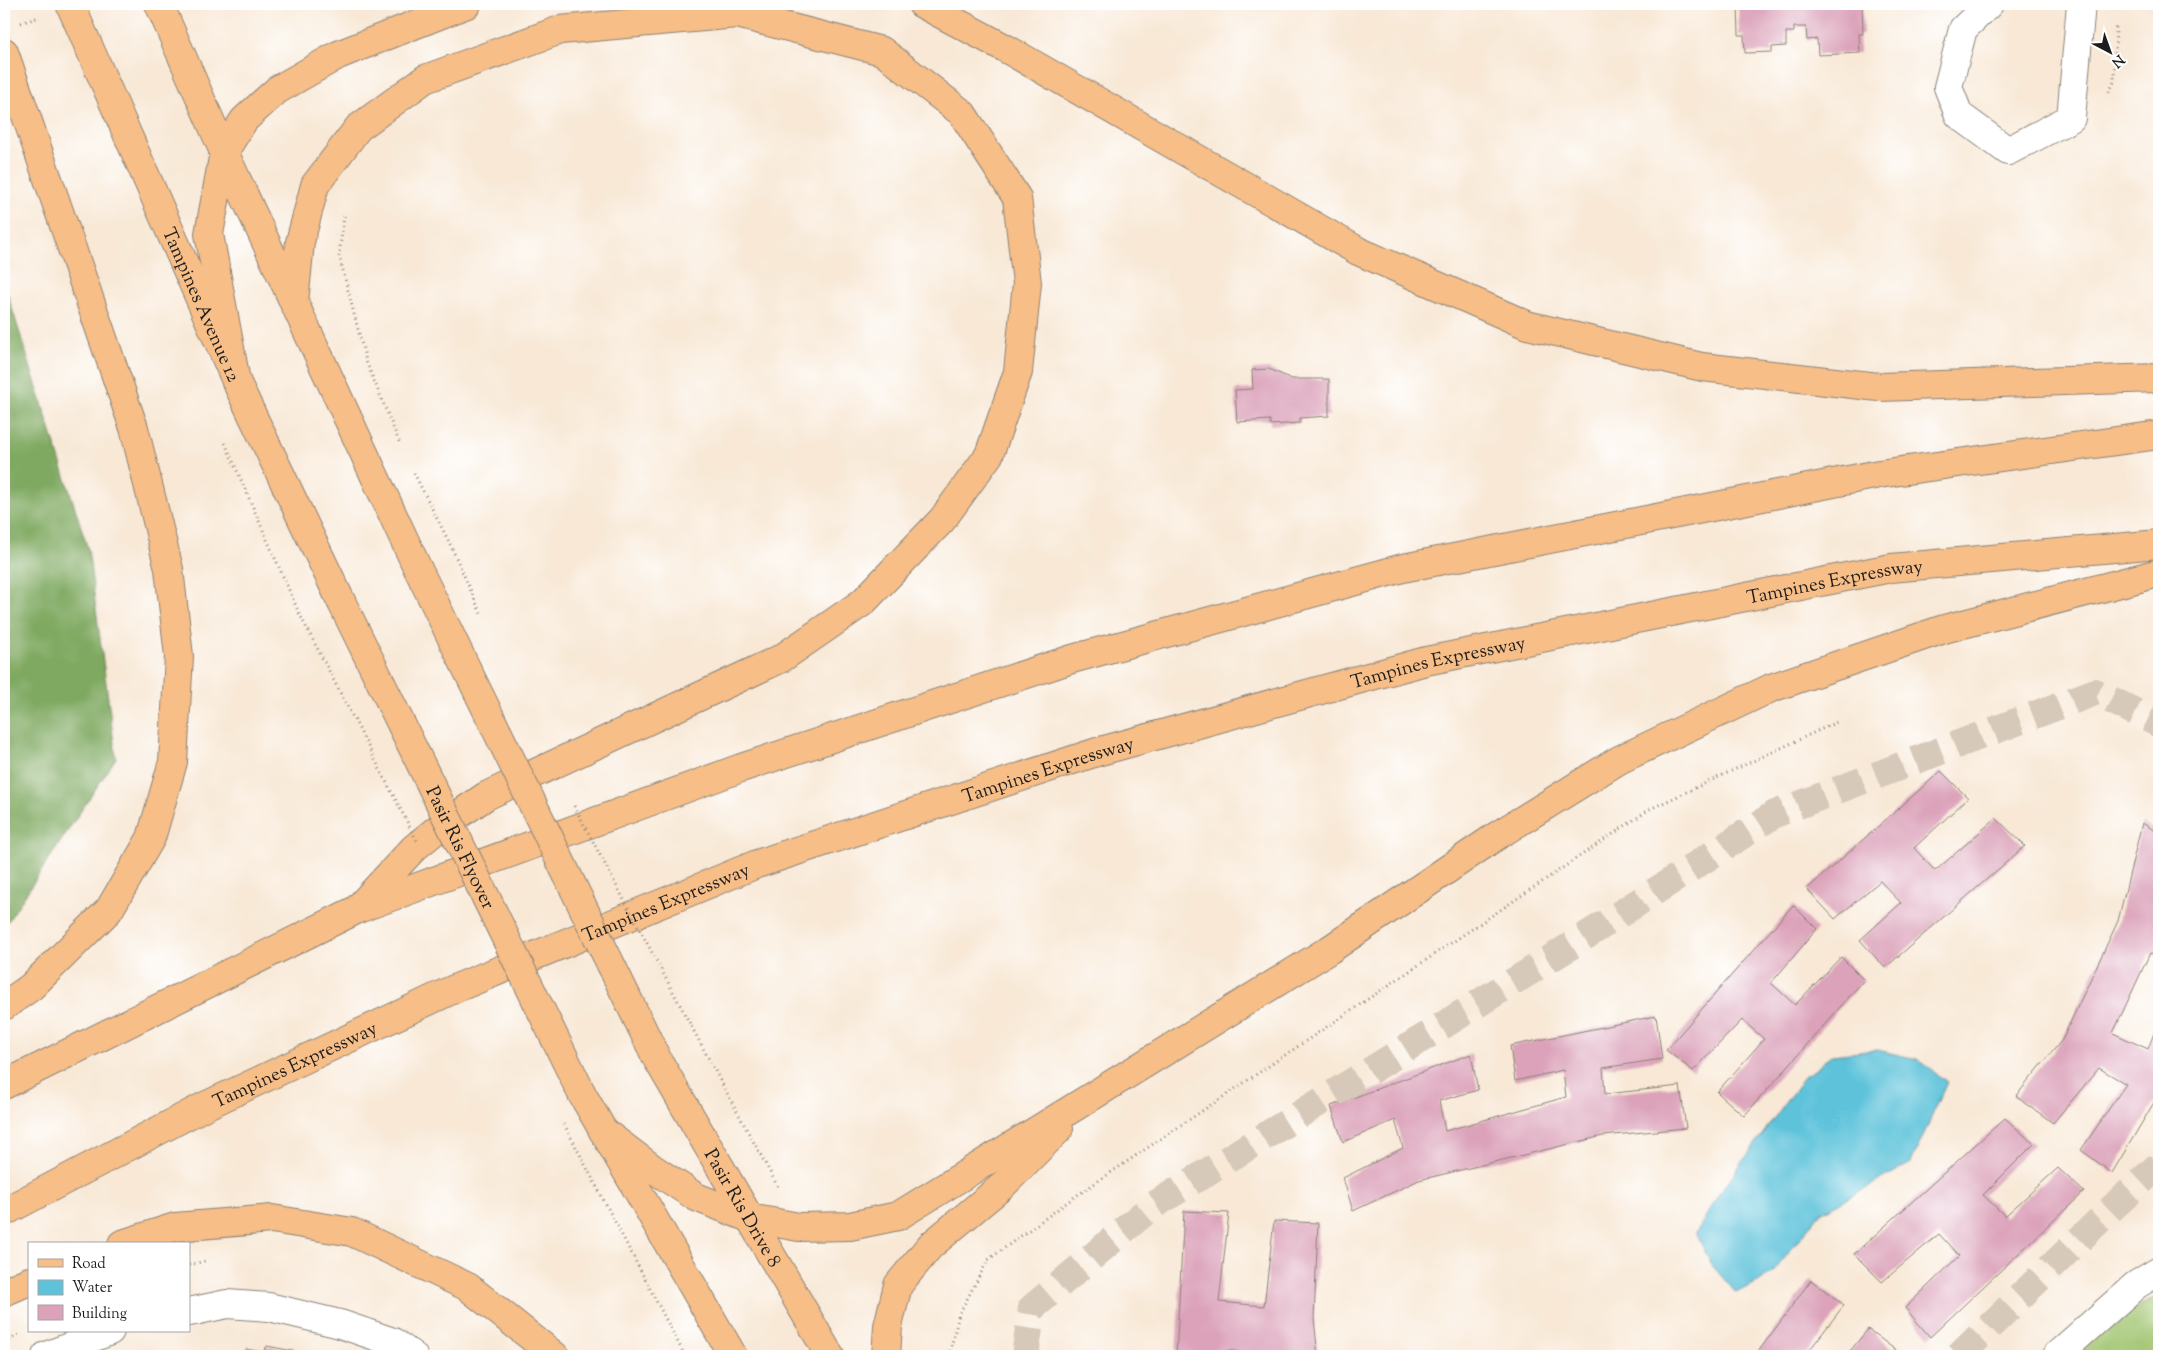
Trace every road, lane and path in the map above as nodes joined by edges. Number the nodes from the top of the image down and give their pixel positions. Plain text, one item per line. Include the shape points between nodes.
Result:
1 (70, 4) edge
2 (159, 4) edge
3 (467, 4) edge
4 (922, 4) edge
5 (1989, 4) edge
6 (2081, 4) edge
7 (2116, 23) dead end
8 (4, 52) edge
9 (2106, 99) dead end
10 (224, 152) junction
11 (345, 208) dead end
12 (294, 303) junction
13 (2159, 378) edge
14 (236, 381) junction
15 (2159, 435) edge
16 (402, 450) dead end
17 (410, 467) dead end
18 (2159, 544) edge
19 (2159, 573) edge
20 (340, 601) joint
21 (482, 617) dead end
22 (1839, 721) dead end
23 (573, 803) dead end
24 (358, 909) junction
25 (4, 1006) edge
26 (4, 1085) edge
27 (1091, 1098) junction
28 (603, 1131) junction
29 (4, 1212) edge
30 (749, 1218) junction
31 (799, 1227) junction
32 (128, 1242) edge
33 (213, 1258) dead end
34 (190, 1265) edge
35 (2159, 1271) edge
36 (28, 1280) edge
37 (4, 1292) edge
38 (190, 1312) edge
39 (107, 1332) edge
40 (46, 1356) edge
41 (413, 1356) edge
42 (554, 1356) edge
43 (733, 1356) edge
44 (830, 1356) edge
45 (886, 1356) edge
46 (949, 1356) edge
47 (2056, 1356) edge

1 - 14 main road, Tampines Avenue 12
2 - 10 main road
3 - 10 main road via 338,56 277,90 244,120
4 - 13 main road via 1358,251 1527,325 1702,367 1878,387
5 - 6 street via 1963,29 1948,87 1958,115 2008,152 2071,118
7 - 9 path via 2114,82
8 - 25 main road via 134,428 169,569 179,656 173,762 151,838 109,910 31,987
10 - 12 main road
10 - 14 main road via 209,234
11 - 16 path via 339,255 366,360
12 - 24 main road via 300,242 316,185 358,128 425,79 560,30 737,14 882,51 962,113 1017,198 1027,283 1018,372 989,455 942,520 863,602 782,658 486,796 414,848
12 - 30 main road, Pasir Ris Drive 8, bridge via 417,568 656,1057
14 - 20 main road, Tampines Avenue 12
15 - 24 main road via 1878,474 1403,568 1072,658 741,768
17 - 21 path, bridge via 450,544
18 - 29 main road, Tampines Expressway via 1881,570 1426,661 1097,752 758,864 463,985 205,1106
19 - 27 main road via 1944,629 1780,685 1619,760 1498,835 1330,950
20 - 28 main road, Pasir Ris Flyover, bridge
22 - 46 path via 1650,810 1073,1198 988,1260 959,1314
23 - 31 path, bridge
24 - 26 main road
27 - 31 main road via 898,1216 850,1226
27 - 45 main road via 1001,1187 930,1246 898,1286 888,1326
28 - 30 main road via 696,1197
28 - 43 main road
30 - 31 main road
30 - 44 main road, Pasir Ris Drive 8
32 - 42 main road via 175,1227 272,1219 352,1232 468,1288
33 - 34 path
35 - 47 street via 2136,1284
36 - 37 main road
38 - 41 street via 227,1304 270,1307 340,1324 393,1342
39 - 40 street

